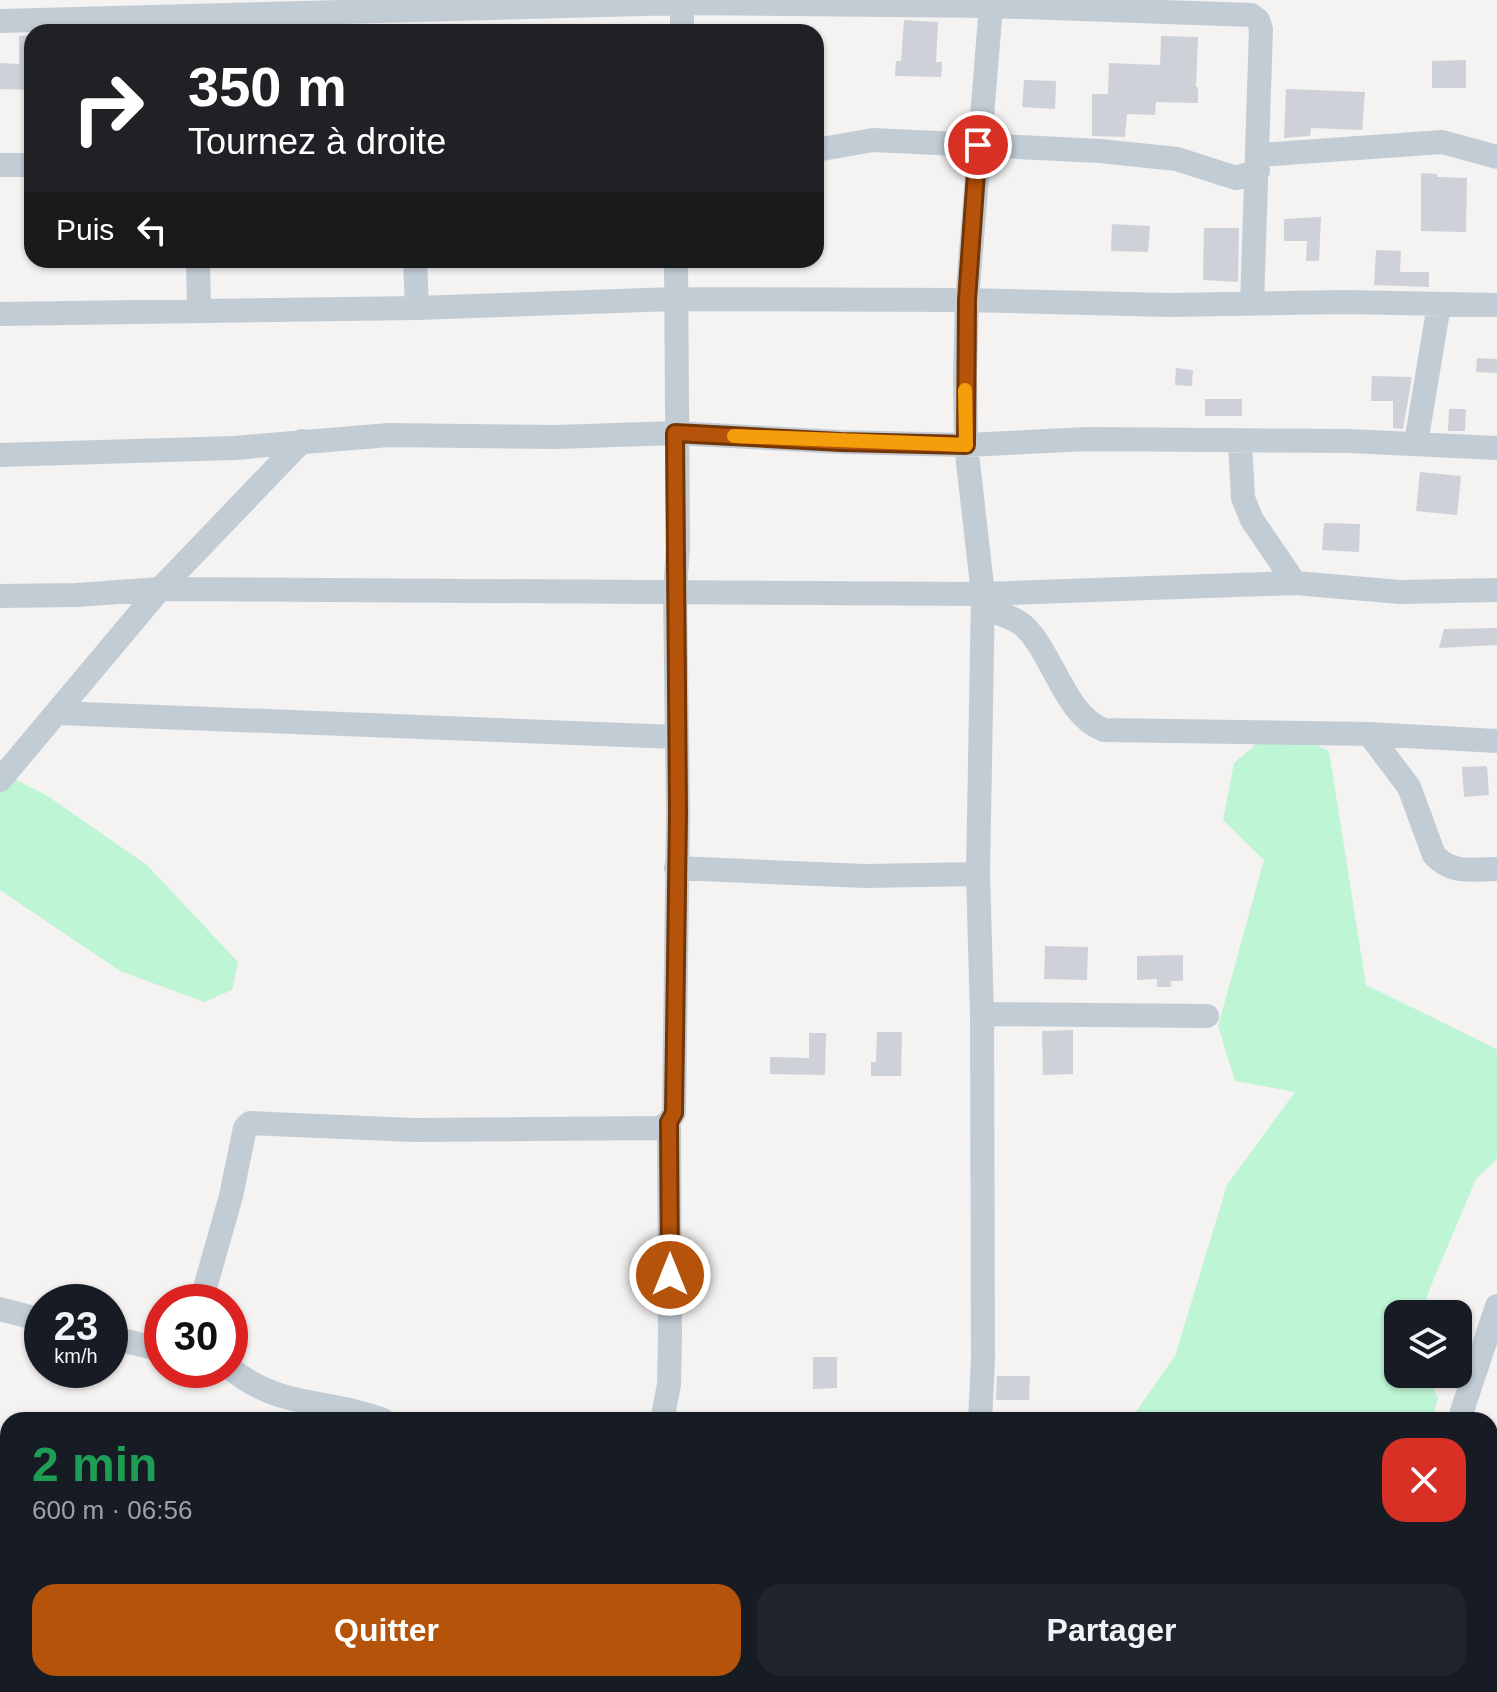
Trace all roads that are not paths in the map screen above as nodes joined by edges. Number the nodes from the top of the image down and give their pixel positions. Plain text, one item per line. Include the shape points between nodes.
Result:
1 (682, 2) edge
2 (991, 6) junction
3 (418, 15) edge
4 (0, 21) edge
5 (145, 24) edge
6 (216, 24) edge
7 (682, 24) edge
8 (978, 145) junction
9 (824, 149) edge
10 (1497, 157) edge
11 (1258, 163) junction
12 (0, 165) edge
13 (24, 165) edge
14 (198, 268) edge
15 (415, 268) edge
16 (676, 268) edge
17 (675, 299) junction
18 (967, 300) junction
19 (1252, 304) junction
20 (1439, 305) junction
21 (1497, 305) edge
22 (417, 308) junction
23 (199, 310) junction
24 (0, 314) edge
25 (675, 433) junction
26 (302, 441) junction
27 (1240, 441) junction
28 (1416, 443) junction
29 (966, 445) junction
30 (1497, 448) edge
31 (0, 455) edge
32 (1295, 583) junction
33 (160, 589) junction
34 (1497, 590) edge
35 (675, 592) junction
36 (0, 596) edge
37 (984, 601) junction
38 (58, 713) junction
39 (1369, 734) junction
40 (676, 737) junction
41 (1497, 741) edge
42 (0, 780) edge
43 (676, 868) junction
44 (1497, 869) edge
45 (978, 874) junction
46 (982, 1014) junction
47 (1207, 1016) dead end
48 (669, 1122) junction
49 (206, 1284) edge
50 (1497, 1306) edge
51 (0, 1309) edge
52 (24, 1315) edge
53 (248, 1381) edge
54 (1462, 1411) dead end
55 (363, 1412) edge
56 (664, 1412) edge
57 (980, 1412) edge

1 - 2 street
1 - 3 street
1 - 7 street
2 - 8 street
2 - 11 street via 1251,15 1261,29
3 - 6 street
4 - 5 street
8 - 9 street via 873,140
8 - 11 street via 1177,159 1236,178
8 - 18 street
10 - 11 street via 1442,142
11 - 19 street
12 - 13 street
14 - 23 street
15 - 22 street
16 - 17 street
17 - 18 street
17 - 22 street
17 - 25 street
18 - 19 street
18 - 29 street
19 - 20 street
20 - 21 street
20 - 28 street
22 - 23 street
23 - 24 street
25 - 26 street via 389,435
25 - 29 street
25 - 35 street
26 - 31 street
26 - 33 street
27 - 28 street
27 - 29 street via 1088,439
27 - 32 street via 1243,498
28 - 30 street
29 - 37 street
32 - 34 street via 1400,592
32 - 37 street
33 - 35 street
33 - 36 street
33 - 38 street
35 - 37 street
35 - 40 street
37 - 39 street via 1022,623 1080,713 1090,725 1104,730
37 - 45 street
38 - 40 street
38 - 42 street
39 - 41 street
39 - 44 street via 1409,787 1442,864 1452,870
40 - 43 street
43 - 45 street via 865,876
43 - 48 street via 674,1113
45 - 46 street
46 - 47 street
46 - 57 street
48 - 49 street via 659,1128 430,1130 250,1123
48 - 56 street via 670,1336
50 - 54 street
51 - 52 street
53 - 55 street via 290,1400

